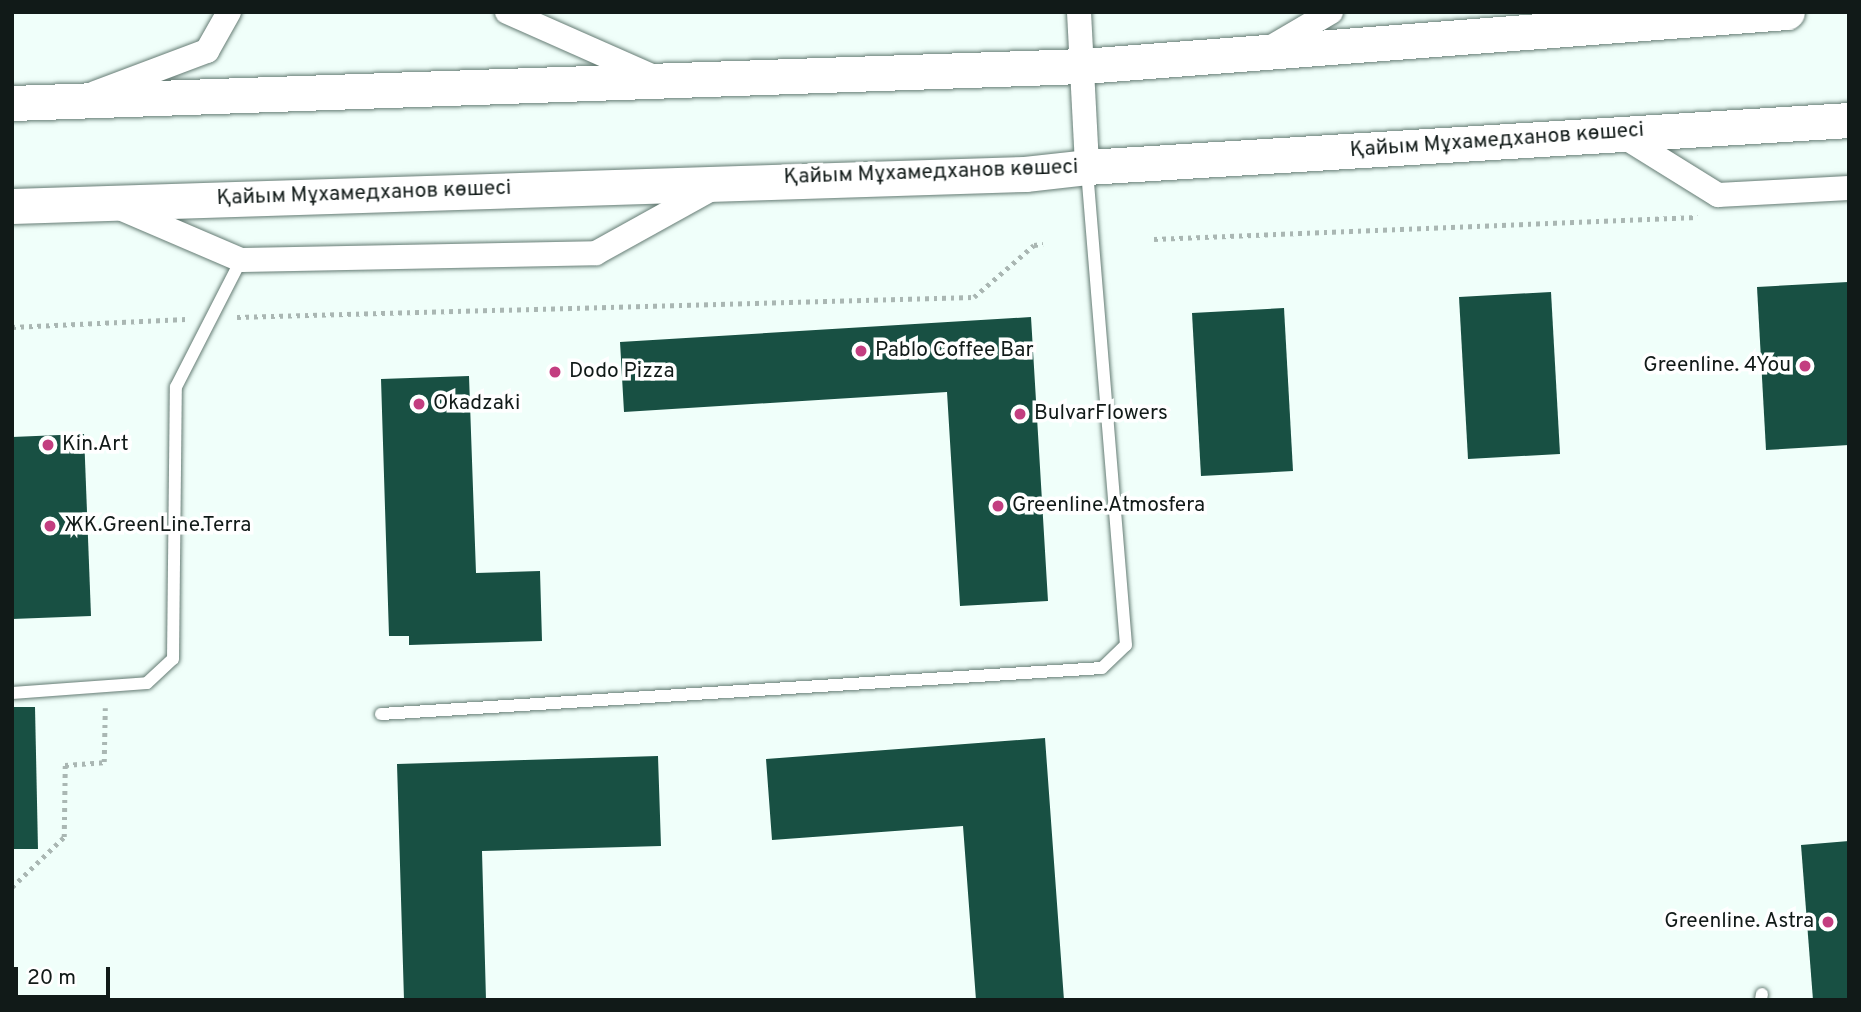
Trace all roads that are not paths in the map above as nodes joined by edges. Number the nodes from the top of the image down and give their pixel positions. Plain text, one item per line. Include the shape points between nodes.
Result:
1 (229, 12) edge
2 (507, 12) edge
3 (1079, 12) edge
4 (1331, 12) edge
5 (1787, 12) edge
6 (1665, 17) edge
7 (1264, 52) junction
8 (1083, 66) junction
9 (661, 80) junction
10 (73, 102) junction
11 (12, 103) edge
12 (1849, 120) edge
13 (1618, 133) junction
14 (1087, 167) junction
15 (723, 182) junction
16 (1849, 188) edge
17 (108, 203) junction
18 (12, 206) edge
19 (241, 260) junction
20 (12, 692) edge
21 (381, 714) dead end

1 - 10 street via 207,51
2 - 9 street
3 - 8 street
4 - 7 street
5 - 6 main road
6 - 7 main road
7 - 8 main road
8 - 9 main road
8 - 14 street
9 - 10 main road
10 - 11 main road
12 - 13 main road, Қайым Мұхамедханов көшесі
13 - 14 main road, Қайым Мұхамедханов көшесі
13 - 16 street via 1718,195
14 - 15 main road, Қайым Мұхамедханов көшесі via 1025,174
14 - 21 lane via 1126,645 1102,668
15 - 17 main road, Қайым Мұхамедханов көшесі
15 - 19 street via 596,253
17 - 18 main road, Қайым Мұхамедханов көшесі
17 - 19 street
19 - 20 lane via 176,387 173,659 147,682

